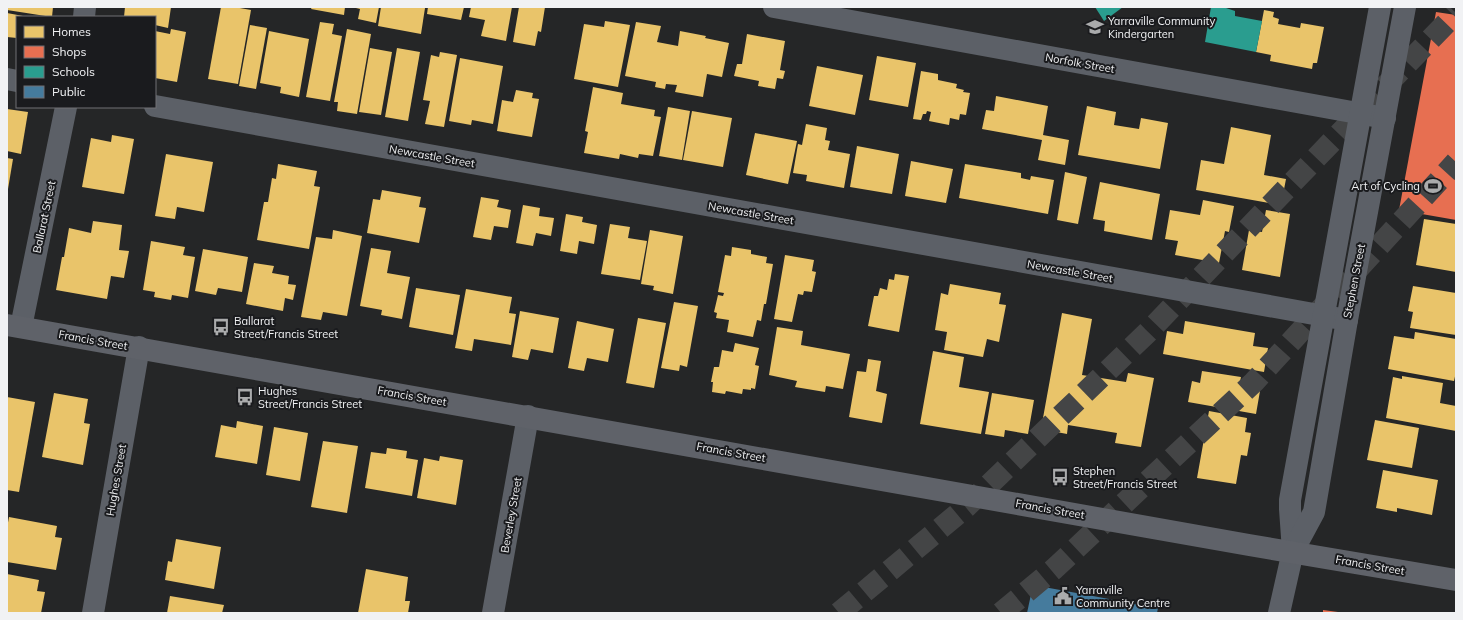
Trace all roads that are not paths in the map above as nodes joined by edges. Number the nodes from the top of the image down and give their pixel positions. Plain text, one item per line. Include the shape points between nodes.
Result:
1 (774, 7) edge
2 (1380, 7) edge
3 (1405, 7) edge
4 (156, 106) edge
5 (66, 108) edge
6 (1360, 114) junction
7 (1385, 118) junction
8 (1324, 316) junction
9 (1347, 320) junction
10 (14, 326) edge
11 (139, 348) junction
12 (528, 416) junction
13 (1293, 551) junction
14 (1456, 580) edge
15 (93, 613) edge
16 (493, 613) edge
17 (1279, 613) edge

1 - 6 street, Norfolk Street
2 - 6 street, Stephen Street
3 - 7 street, Stephen Street
4 - 8 street, Newcastle Street
5 - 10 street, Ballarat Street
6 - 7 street, Norfolk Street
6 - 8 street, Stephen Street
7 - 9 street, Stephen Street
8 - 9 street, Newcastle Street
8 - 13 street, Stephen Street via 1290,500
9 - 13 street, Stephen Street via 1314,512
10 - 11 main road, Francis Street
11 - 12 main road, Francis Street
11 - 15 street, Hughes Street
12 - 13 main road, Francis Street
12 - 16 street, Beverley Street
13 - 14 main road, Francis Street
13 - 17 street, Stephen Street

